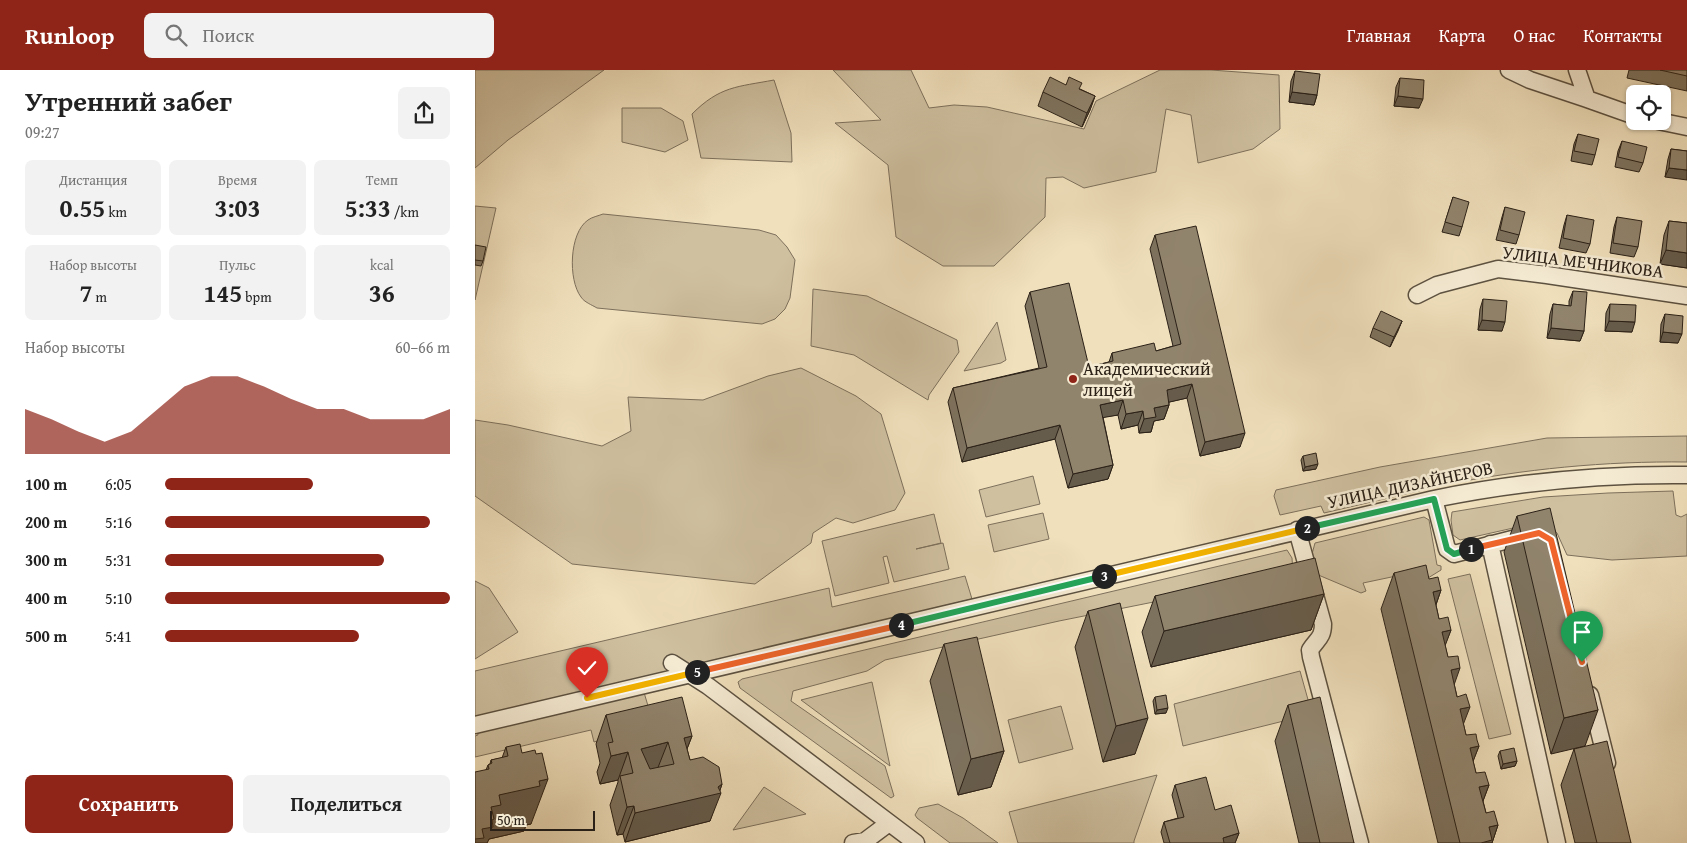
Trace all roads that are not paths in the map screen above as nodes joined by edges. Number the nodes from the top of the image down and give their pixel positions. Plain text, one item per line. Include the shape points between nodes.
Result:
1 (1509, 70) edge
2 (1577, 70) edge
3 (1587, 99) junction
4 (1626, 113) edge
5 (1671, 124) edge
6 (1687, 128) edge
7 (1417, 295) dead end
8 (1687, 296) edge
9 (1687, 475) edge
10 (1434, 499) junction
11 (1297, 530) junction
12 (1545, 537) edge
13 (1490, 544) junction
14 (672, 663) dead end
15 (688, 674) junction
16 (1587, 682) edge
17 (475, 725) edge
18 (1610, 777) edge
19 (889, 823) junction
20 (853, 843) edge
21 (916, 843) edge
22 (1360, 843) edge
23 (1557, 843) edge

1 - 3 street
2 - 3 street
3 - 4 street
5 - 6 street
7 - 8 street, УЛИЦА МЕЧНИКОВА via 1437,285 1498,269
9 - 10 street, УЛИЦА ДИЗАЙНЕРОВ via 1547,481
10 - 11 street, УЛИЦА ДИЗАЙНЕРОВ
10 - 13 street via 1447,549 1454,554
11 - 15 street, УЛИЦА ДИЗАЙНЕРОВ
11 - 22 street via 1323,624 1320,639 1310,650 1311,657
12 - 13 street via 1539,533
13 - 23 street
14 - 15 street
15 - 17 street, УЛИЦА ДИЗАЙНЕРОВ
15 - 19 street
16 - 18 street
19 - 20 street via 865,841
19 - 21 street

